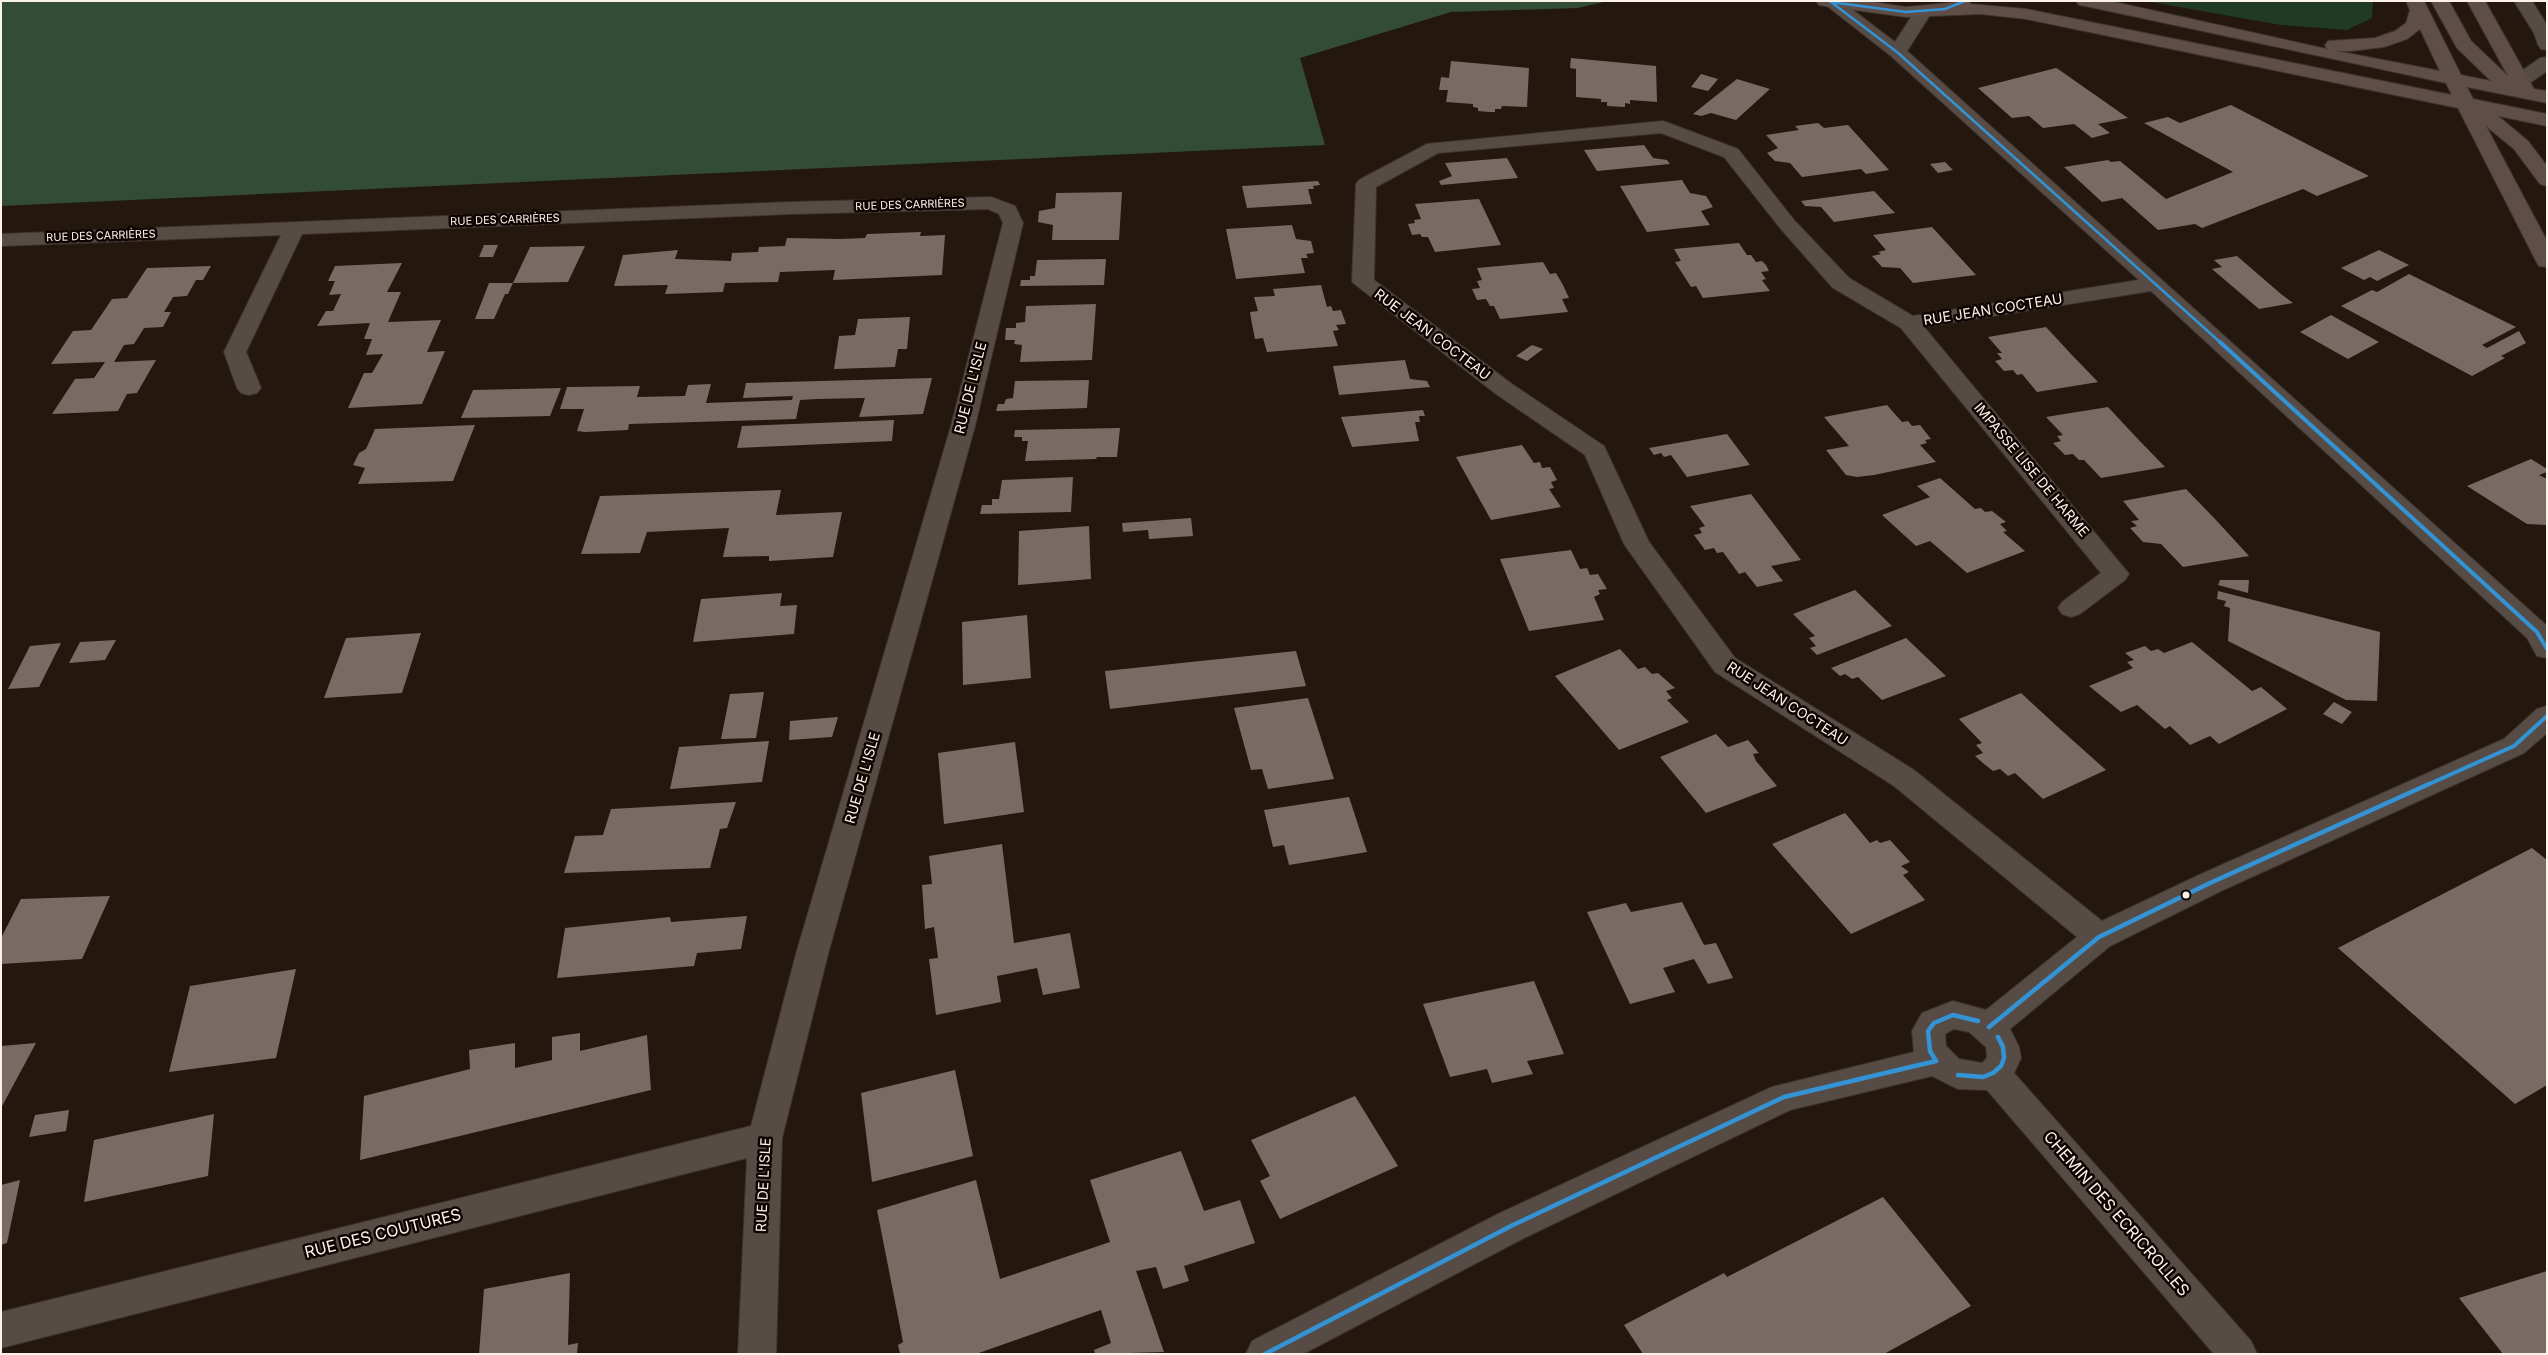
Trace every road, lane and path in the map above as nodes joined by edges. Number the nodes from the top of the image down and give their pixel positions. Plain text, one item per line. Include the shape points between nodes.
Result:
1 (1966, 1) edge
2 (2085, 1) edge
3 (2440, 1) edge
4 (2476, 1) edge
5 (2523, 1) edge
6 (1828, 2) edge
7 (2417, 6) edge
8 (1945, 9) junction
9 (1923, 12) junction
10 (2204, 26) junction
11 (2547, 45) edge
12 (1897, 52) junction
13 (2547, 62) edge
14 (2400, 69) junction
15 (2453, 80) junction
16 (2467, 103) junction
17 (2536, 105) edge
18 (2547, 180) edge
19 (1008, 210) joint
20 (295, 227) junction
21 (1, 240) edge
22 (2547, 261) edge
23 (2156, 284) junction
24 (1910, 323) junction
25 (249, 388) dead end
26 (2071, 608) dead end
27 (2542, 640) edge
28 (2547, 716) edge
29 (2099, 937) junction
30 (1989, 1027) junction
31 (1936, 1060) junction
32 (1993, 1074) junction
33 (765, 1138) junction
34 (1, 1330) edge
35 (757, 1354) edge
36 (1265, 1354) edge
37 (2238, 1354) edge

1 - 8 main road
2 - 10 main road
3 - 17 main road via 2467,49 2486,68
4 - 17 main road
5 - 11 street
6 - 9 main road
6 - 12 street
7 - 10 main road via 2414,25 2401,35 2378,43 2351,46
7 - 15 main road
8 - 9 main road
8 - 16 main road via 2018,13
9 - 12 street
10 - 14 main road
12 - 23 street
13 - 17 street
14 - 15 main road
14 - 16 main road via 2442,86
15 - 16 main road
15 - 17 main road
16 - 17 main road
16 - 18 main road via 2521,145
16 - 22 main road
19 - 20 street, RUE DES CARRIÈRES via 991,203
19 - 33 street, RUE DE L'ISLE via 1012,223 963,426 812,954
20 - 21 street, RUE DES CARRIÈRES
20 - 25 street via 235,352
23 - 24 street, RUE JEAN COCTEAU
23 - 27 street
24 - 26 street, IMPASSE LISE DE HARME via 2116,574
24 - 29 street, RUE JEAN COCTEAU via 1841,283 1787,224 1731,153 1663,127 1434,148 1366,184 1363,282 1504,389 1595,451 1637,544 1725,666 1904,778
28 - 29 street via 2514,746 2219,879
29 - 30 street
30 - 31 street via 1953,1015 1934,1023 1928,1031 1927,1041
30 - 32 street via 1998,1037 2004,1058
31 - 32 street via 1958,1076 1983,1078
31 - 36 street via 1784,1097 1511,1226
32 - 37 street, CHEMIN DES ECRICROLLES
33 - 34 street, RUE DES COUTURES
33 - 35 street, RUE DE L'ISLE

